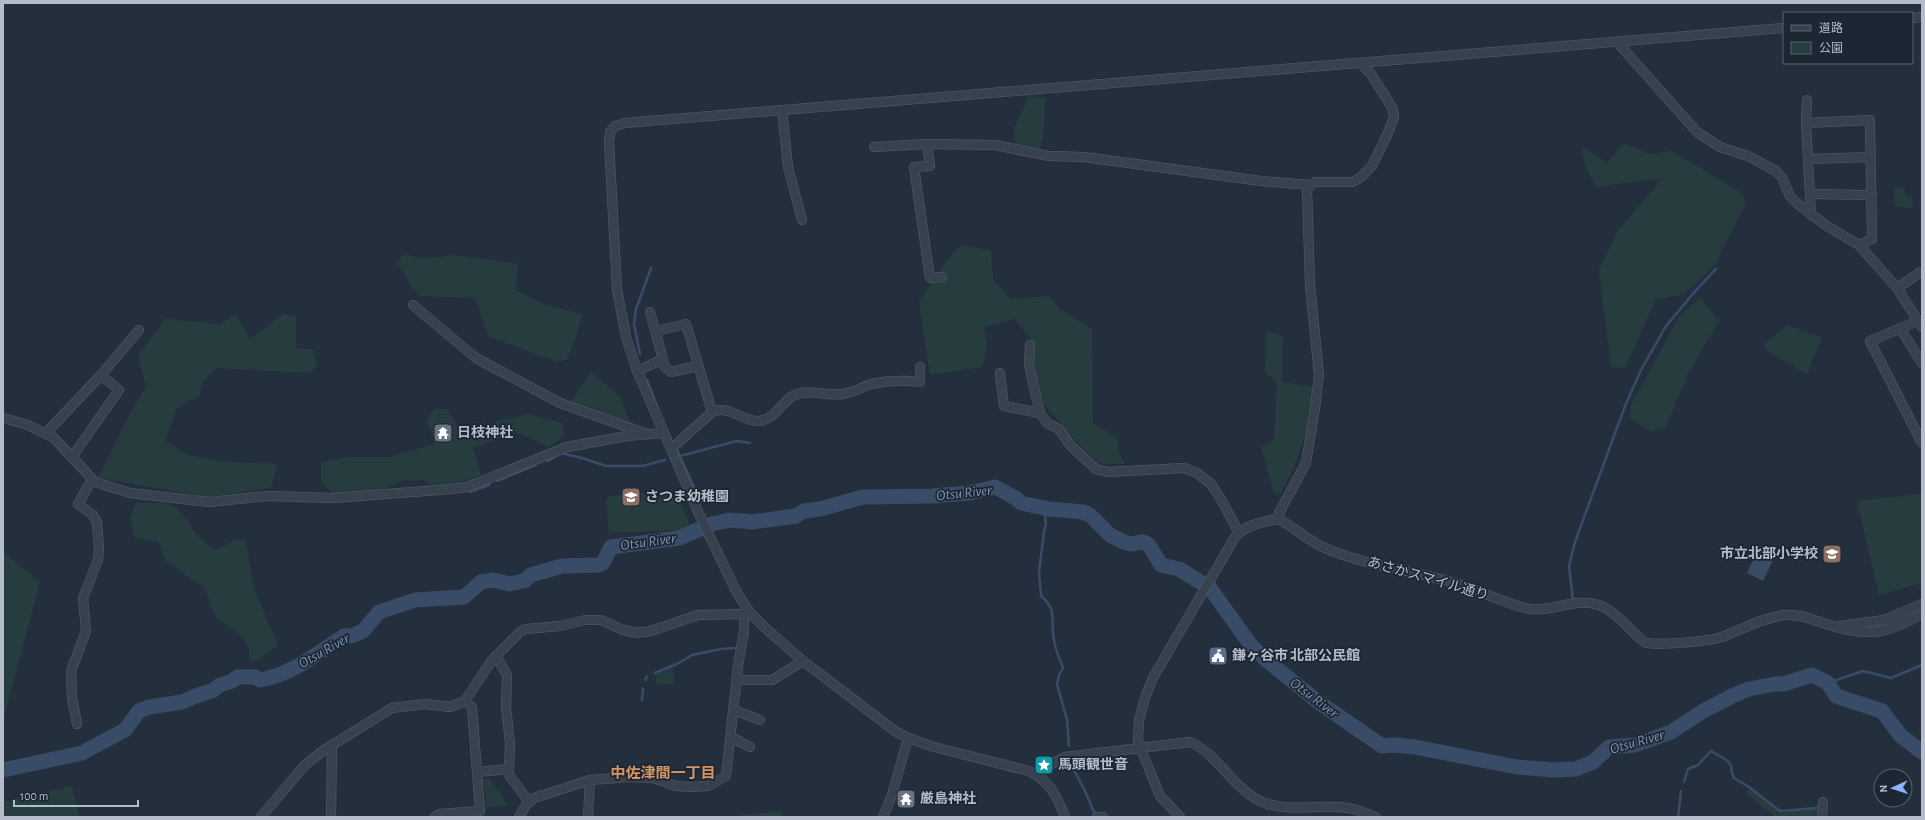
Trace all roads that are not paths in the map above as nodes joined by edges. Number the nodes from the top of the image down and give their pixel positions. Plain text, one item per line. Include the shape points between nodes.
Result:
1 (1783, 28) edge
2 (1618, 43) junction
3 (1360, 63) junction
4 (1806, 100) dead end
5 (782, 110) junction
6 (1806, 124) junction
7 (927, 144) junction
8 (874, 147) dead end
9 (1871, 157) junction
10 (1808, 160) junction
11 (1310, 185) junction
12 (1810, 194) junction
13 (1872, 195) junction
14 (1811, 216) junction
15 (802, 220) dead end
16 (1859, 245) junction
17 (1922, 273) edge
18 (942, 277) dead end
19 (1896, 288) junction
20 (413, 306) dead end
21 (650, 312) dead end
22 (1920, 324) edge
23 (1900, 328) junction
24 (139, 330) dead end
25 (656, 331) junction
26 (1030, 345) dead end
27 (663, 359) junction
28 (1922, 363) edge
29 (698, 366) junction
30 (920, 367) dead end
31 (637, 371) junction
32 (1000, 373) dead end
33 (101, 375) junction
34 (712, 412) junction
35 (1040, 413) junction
36 (3, 418) edge
37 (1918, 423) edge
38 (663, 432) junction
39 (46, 433) junction
40 (649, 435) junction
41 (1922, 443) edge
42 (671, 449) junction
43 (72, 457) junction
44 (94, 481) junction
45 (1278, 518) junction
46 (1239, 533) junction
47 (1922, 604) edge
48 (746, 612) junction
49 (1922, 614) edge
50 (1834, 626) junction
51 (496, 656) junction
52 (802, 661) junction
53 (737, 680) junction
54 (465, 701) junction
55 (734, 710) junction
56 (760, 720) dead end
57 (76, 724) dead end
58 (731, 737) junction
59 (908, 738) junction
60 (332, 746) junction
61 (750, 747) dead end
62 (1141, 748) junction
63 (509, 769) junction
64 (477, 772) junction
65 (1040, 776) junction
66 (590, 780) junction
67 (530, 802) junction
68 (1822, 802) dead end
69 (261, 817) edge
70 (331, 817) edge
71 (435, 817) edge
72 (519, 817) edge
73 (588, 817) edge
74 (883, 817) edge
75 (1065, 817) edge
76 (1098, 817) edge
77 (1103, 817) edge
78 (1180, 817) edge
79 (1376, 817) edge
80 (1822, 817) edge

1 - 2 street
2 - 3 street
2 - 14 street via 1697,132 1720,147 1748,156 1776,171 1790,196
3 - 5 street
3 - 11 street via 1371,74 1393,109 1394,117 1388,133 1372,166 1360,178 1352,182 1322,181
4 - 6 street
5 - 15 street via 788,167
5 - 31 street via 625,123 615,126 610,132 617,289 626,337
6 - 9 street via 1870,120
6 - 10 street
7 - 8 street
7 - 11 street via 996,145 1049,156 1084,157 1261,181
7 - 18 street via 930,166 914,167 930,278
9 - 10 street
9 - 13 street
10 - 12 street
11 - 45 street via 1307,189 1310,285 1319,375 1318,389 1306,463
12 - 13 street
12 - 14 street
13 - 16 street via 1872,239
14 - 16 street
16 - 19 street
17 - 19 street
19 - 22 street
20 - 40 street via 476,358 560,402
21 - 25 street
22 - 23 street
23 - 28 street
23 - 37 street via 1870,341
24 - 33 street
25 - 27 street
25 - 29 street via 686,324
26 - 35 street via 1029,365
27 - 29 street via 671,372
27 - 31 street
29 - 34 street
30 - 34 street via 920,382 872,384 841,395 818,392 800,394 792,397 766,420 738,416 727,409
31 - 38 street
32 - 35 street via 1004,406
33 - 39 street
33 - 43 street via 120,390
34 - 42 street
35 - 46 street via 1047,423 1059,429 1071,446 1096,469 1108,472 1184,468 1197,473 1211,484
36 - 39 street via 15,420
37 - 41 street
38 - 40 street
38 - 42 street
39 - 43 street
40 - 44 street via 627,436 567,447 473,485 442,490 333,498 267,496 209,502 130,493
42 - 48 street
43 - 44 street
44 - 57 street via 90,483 78,504 98,522 99,548 98,560 83,598 86,632 71,671
45 - 46 street
45 - 50 street, あさかスマイル通り via 1328,550 1458,584 1529,609 1578,604 1599,605 1616,616 1646,643 1713,639 1761,620 1784,615 1800,615
46 - 62 street via 1228,546 1154,676 1139,720 1138,742
47 - 50 street via 1884,620
48 - 51 street via 698,615 652,631 637,633 601,620 526,629
48 - 52 street
48 - 53 street
49 - 50 street, あさかスマイル通り via 1896,628 1883,631 1856,632
51 - 54 street
51 - 63 street via 507,675
52 - 53 street via 772,680
52 - 59 street via 870,713
53 - 55 street
54 - 60 street via 450,707 425,704 392,708
54 - 64 street via 472,708
55 - 56 street
55 - 58 street
58 - 61 street
58 - 66 street via 729,779 708,786 676,786 653,778
59 - 65 street
59 - 74 street via 892,796
60 - 69 street via 305,766
60 - 70 street
62 - 65 street via 1069,756 1046,767
62 - 78 street via 1160,796
62 - 79 street via 1190,742 1206,750 1241,788 1264,803 1285,807 1353,809
63 - 64 street
63 - 67 street via 509,775
64 - 71 street via 480,811 439,814
65 - 75 street via 1053,790
66 - 67 street via 534,798
66 - 73 street
67 - 72 street
68 - 80 street
76 - 77 street

